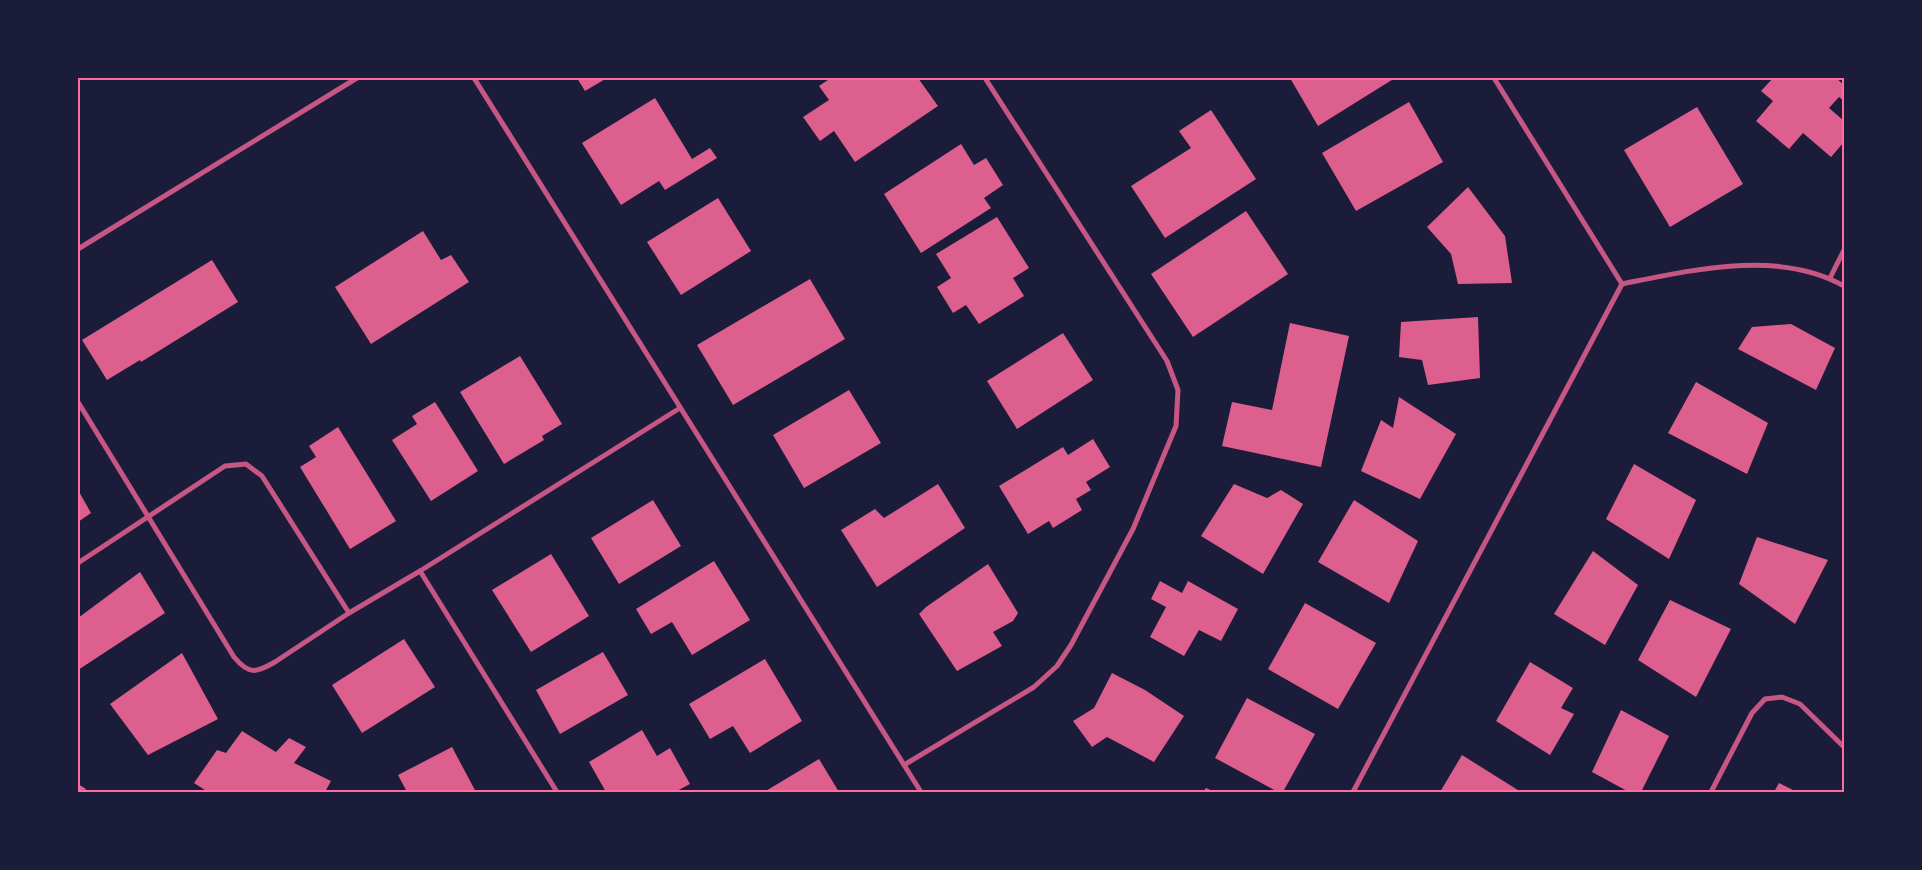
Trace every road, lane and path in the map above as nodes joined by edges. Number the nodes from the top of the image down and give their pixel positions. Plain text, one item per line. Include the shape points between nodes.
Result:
1 (357, 78) edge
2 (474, 78) edge
3 (985, 78) edge
4 (1494, 78) edge
5 (78, 249) edge
6 (1844, 250) edge
7 (1830, 278) junction
8 (1622, 284) junction
9 (1844, 286) edge
10 (78, 402) edge
11 (680, 408) junction
12 (147, 517) junction
13 (78, 562) edge
14 (420, 571) junction
15 (349, 613) junction
16 (1844, 748) edge
17 (904, 765) junction
18 (557, 792) edge
19 (921, 792) edge
20 (1353, 792) edge
21 (1710, 792) edge

1 - 5 street
2 - 11 street
3 - 17 street via 1167,361 1178,390 1176,426 1133,529 1057,666 1034,687
4 - 8 street
6 - 7 street
7 - 8 street via 1797,269 1728,267
7 - 9 street
8 - 20 street
10 - 12 street
11 - 14 street
11 - 17 street
12 - 13 street
12 - 15 street via 225,466 246,464 262,476
12 - 15 street via 234,657 252,672 269,665
14 - 15 street
14 - 18 street
16 - 21 street via 1800,704 1782,697 1765,699 1752,713
17 - 19 street

